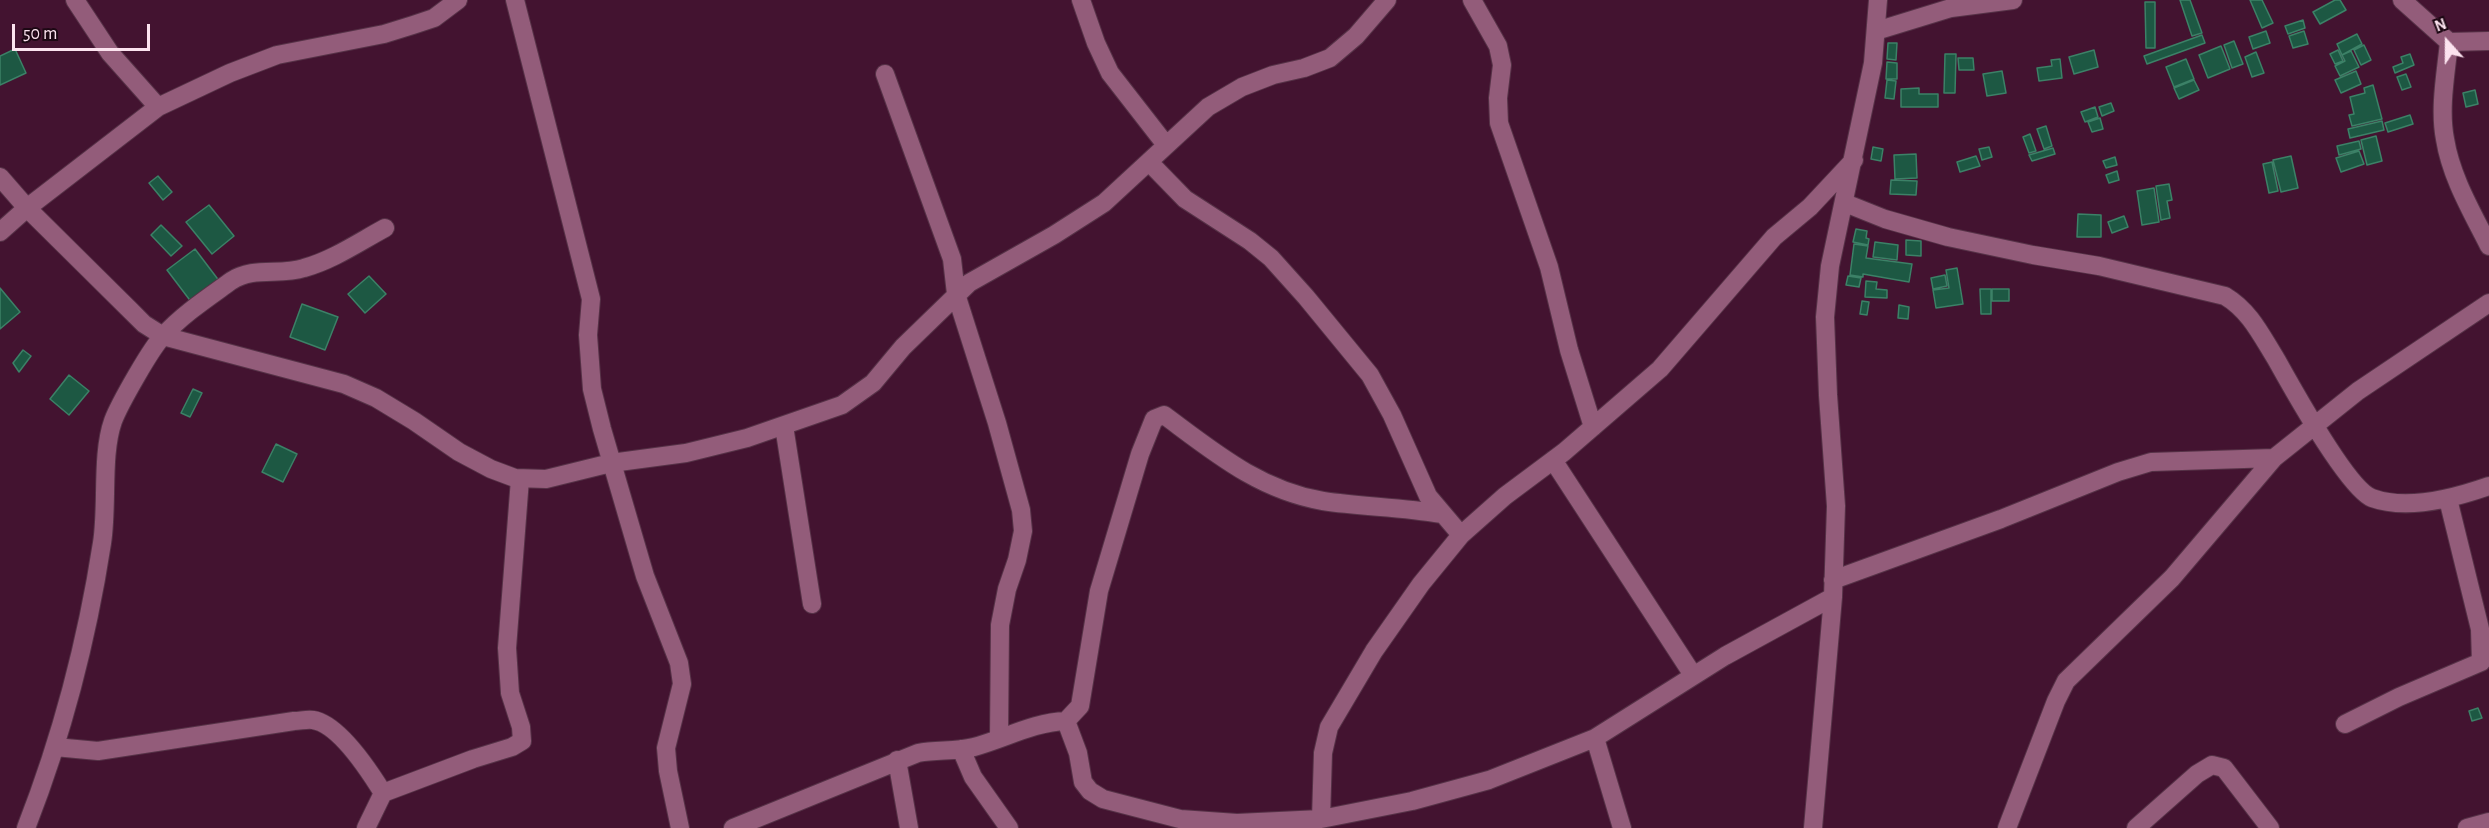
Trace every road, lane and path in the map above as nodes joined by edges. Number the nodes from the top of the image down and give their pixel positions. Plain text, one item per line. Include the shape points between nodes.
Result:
1 (75, 0) edge
2 (458, 0) edge
3 (515, 0) edge
4 (1081, 0) edge
5 (1387, 0) edge
6 (1472, 0) edge
7 (1878, 0) edge
8 (2013, 0) edge
9 (2402, 0) edge
10 (1876, 31) junction
11 (2489, 41) edge
12 (2449, 42) junction
13 (885, 74) dead end
14 (158, 107) junction
15 (1166, 145) junction
16 (1854, 160) junction
17 (1149, 162) junction
18 (0, 177) edge
19 (1845, 203) junction
20 (27, 208) junction
21 (385, 228) dead end
22 (0, 232) edge
23 (2489, 246) edge
24 (956, 294) junction
25 (2489, 303) edge
26 (163, 336) junction
27 (2314, 425) junction
28 (784, 426) junction
29 (1593, 427) junction
30 (2274, 458) junction
31 (1553, 460) junction
32 (611, 463) junction
33 (520, 479) junction
34 (2489, 486) edge
35 (2448, 499) junction
36 (1441, 514) junction
37 (1461, 535) junction
38 (1833, 589) junction
39 (812, 604) dead end
40 (1802, 612) junction
41 (1830, 628) junction
42 (1693, 675) junction
43 (1066, 721) junction
44 (2345, 724) dead end
45 (999, 738) junction
46 (1595, 738) junction
47 (54, 747) junction
48 (961, 749) junction
49 (897, 760) junction
50 (383, 793) junction
51 (1321, 819) junction
52 (2489, 822) edge
53 (26, 828) edge
54 (366, 828) edge
55 (680, 828) edge
56 (734, 828) edge
57 (909, 828) edge
58 (1009, 828) edge
59 (1622, 828) edge
60 (1814, 828) edge
61 (2007, 828) edge
62 (2136, 828) edge
63 (2270, 828) edge
64 (2467, 828) edge

1 - 14 street via 110,53
2 - 14 street via 434,18 413,26 277,55
3 - 32 street via 591,299 588,335 592,389
4 - 15 street via 1110,73
5 - 15 street via 1356,36 1330,58 1242,87 1208,107
6 - 29 street via 1498,46 1502,65 1499,123 1549,267
7 - 10 street
8 - 10 street via 1951,8
9 - 12 street
10 - 16 street
11 - 12 street
12 - 23 street via 2444,139 2463,196
13 - 24 street via 952,259
14 - 20 street
15 - 17 street
16 - 19 street
16 - 29 street via 1810,207 1774,237 1660,369
17 - 24 street via 1104,203 986,272
17 - 36 street via 1185,198 1271,258 1306,297 1370,375 1428,496
18 - 20 street
19 - 27 street via 1948,237 2099,266 2225,296 2252,319
19 - 38 street via 1830,266 1825,317 1836,506
20 - 22 street
20 - 26 street via 144,324
21 - 26 street via 306,268 240,275
24 - 28 street via 873,383 842,405
24 - 45 street via 1016,486 1022,520 1017,560 1000,625
25 - 27 street
26 - 33 street via 344,384 395,409 459,452
26 - 47 street via 113,421 93,592 70,696
27 - 30 street
27 - 35 street via 2357,486 2371,498 2438,502
28 - 32 street via 686,453
28 - 39 street
29 - 31 street
30 - 38 street via 2151,462 2108,475
30 - 61 street via 2172,578 2066,681
31 - 37 street
31 - 42 street
32 - 33 street via 546,479
32 - 55 street via 645,576 679,663 682,684 666,748
33 - 50 street via 507,648 510,693 522,741
34 - 35 street
35 - 44 street via 2480,629 2481,662
36 - 37 street
36 - 43 street via 1320,501 1277,489 1244,473 1164,415 1158,416 1140,454 1099,591 1080,706
37 - 51 street via 1374,651 1329,727 1323,753
38 - 40 street
38 - 41 street
40 - 41 street
40 - 42 street
41 - 60 street
42 - 46 street
43 - 45 street
43 - 51 street via 1083,782 1103,799 1180,819 1237,823
45 - 48 street
46 - 51 street via 1489,780 1412,801
46 - 59 street
47 - 50 street via 98,751 314,720 341,738 367,767
47 - 53 street
48 - 49 street via 934,749
48 - 58 street via 973,777
49 - 56 street
49 - 57 street
50 - 54 street
52 - 64 street
62 - 63 street via 2212,765 2224,768

